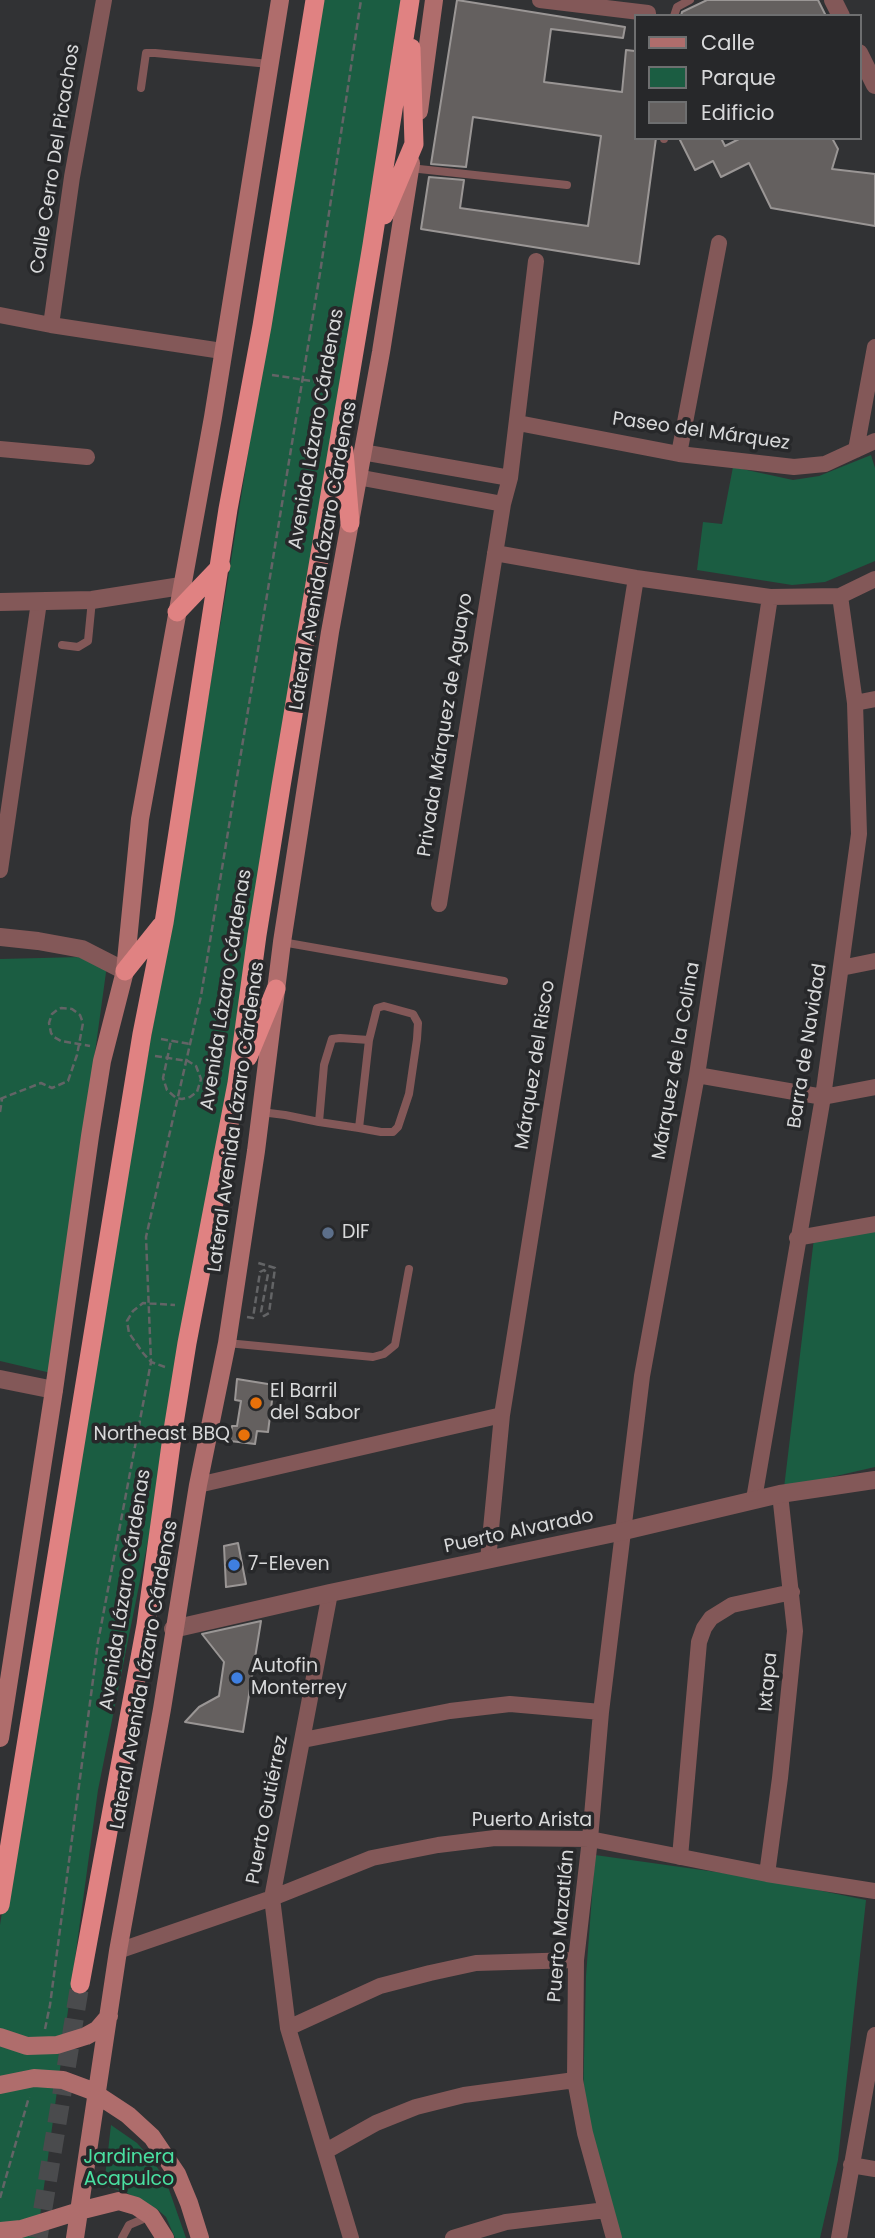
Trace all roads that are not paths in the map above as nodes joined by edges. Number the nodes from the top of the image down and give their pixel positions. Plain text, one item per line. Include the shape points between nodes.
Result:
1 (104, 0) edge
2 (280, 0) edge
3 (300, 0) edge
4 (315, 0) edge
5 (410, 0) edge
6 (434, 0) edge
7 (540, 0) edge
8 (690, 0) edge
9 (587, 3) edge
10 (648, 13) dead end
11 (675, 14) edge
12 (309, 40) junction
13 (866, 58) edge
14 (269, 64) junction
15 (875, 85) edge
16 (141, 88) dead end
17 (414, 144) junction
18 (410, 168) junction
19 (567, 185) dead end
20 (719, 243) dead end
21 (372, 245) junction
22 (536, 261) dead end
23 (0, 315) edge
24 (51, 326) junction
25 (875, 347) edge
26 (222, 351) junction
27 (344, 390) junction
28 (518, 423) junction
29 (875, 441) edge
30 (0, 449) edge
31 (856, 450) junction
32 (362, 452) junction
33 (679, 454) junction
34 (88, 457) dead end
35 (357, 477) junction
36 (510, 478) junction
37 (503, 504) junction
38 (350, 523) junction
39 (495, 553) junction
40 (220, 566) junction
41 (636, 578) junction
42 (875, 579) edge
43 (181, 586) junction
44 (840, 596) junction
45 (770, 597) junction
46 (92, 600) junction
47 (0, 602) edge
48 (39, 602) junction
49 (177, 612) junction
50 (62, 645) dead end
51 (875, 699) edge
52 (855, 703) junction
53 (867, 832) edge
54 (0, 870) edge
55 (439, 904) dead end
56 (164, 923) junction
57 (0, 937) edge
58 (282, 942) junction
59 (875, 961) edge
60 (841, 968) junction
61 (125, 971) junction
62 (504, 981) dead end
63 (276, 989) junction
64 (369, 1040) junction
65 (697, 1075) junction
66 (237, 1083) junction
67 (875, 1087) edge
68 (823, 1097) junction
69 (261, 1112) junction
70 (319, 1122) junction
71 (359, 1128) junction
72 (875, 1224) edge
73 (797, 1238) junction
74 (409, 1269) dead end
75 (227, 1343) junction
76 (0, 1379) edge
77 (54, 1390) junction
78 (502, 1415) junction
79 (875, 1480) edge
80 (198, 1485) junction
81 (780, 1494) junction
82 (754, 1499) junction
83 (624, 1531) junction
84 (488, 1560) junction
85 (792, 1592) junction
86 (330, 1593) junction
87 (173, 1629) junction
88 (5, 1662) edge
89 (601, 1712) junction
90 (0, 1738) edge
91 (303, 1740) junction
92 (590, 1839) junction
93 (680, 1857) junction
94 (767, 1874) junction
95 (875, 1891) edge
96 (272, 1898) junction
97 (0, 1905) edge
98 (118, 1951) junction
99 (576, 1960) junction
100 (80, 1984) tunnel mouth
101 (109, 2016) junction
102 (288, 2028) junction
103 (875, 2035) edge
104 (0, 2037) edge
105 (575, 2080) junction
106 (0, 2085) edge
107 (97, 2094) junction
108 (326, 2151) junction
109 (851, 2165) junction
110 (875, 2169) edge
111 (606, 2210) junction
112 (79, 2211) junction
113 (151, 2216) junction
114 (0, 2231) edge
115 (75, 2238) edge
116 (122, 2238) edge
117 (165, 2238) edge
118 (200, 2238) edge
119 (351, 2238) edge
120 (453, 2238) edge
121 (614, 2238) edge
122 (839, 2238) edge

1 - 24 street, Calle Cerro Del Picachos
2 - 14 main road
3 - 12 highway
4 - 12 highway
5 - 17 highway
5 - 21 highway, Avenida Lázaro Cárdenas
6 - 17 main road, Lateral Avenida Lázaro Cárdenas
7 - 9 street
8 - 11 lane via 677,7
9 - 10 street
12 - 40 highway
13 - 15 street
14 - 16 lane via 146,53
14 - 26 main road
17 - 18 main road, Lateral Avenida Lázaro Cárdenas
17 - 21 highway
18 - 19 lane
18 - 32 main road, Lateral Avenida Lázaro Cárdenas
20 - 33 street
21 - 27 highway, Avenida Lázaro Cárdenas
22 - 28 street
23 - 24 street
24 - 26 street
25 - 31 street
26 - 43 main road
27 - 38 highway via 341,423
27 - 66 highway, Avenida Lázaro Cárdenas
28 - 33 street, Paseo del Márquez
28 - 36 street, Privada Márquez de Aguayo
29 - 31 street, Paseo del Márquez
30 - 34 street
31 - 33 street, Paseo del Márquez via 825,464 794,467
32 - 35 main road, Lateral Avenida Lázaro Cárdenas
32 - 36 street
35 - 37 street
35 - 38 main road, Lateral Avenida Lázaro Cárdenas
36 - 37 street, Privada Márquez de Aguayo
37 - 39 street, Privada Márquez de Aguayo
38 - 58 main road, Lateral Avenida Lázaro Cárdenas
39 - 41 street
39 - 55 street, Privada Márquez de Aguayo
40 - 49 highway
40 - 56 highway
41 - 45 street
41 - 78 street, Márquez del Risco
42 - 44 street
43 - 46 street
43 - 49 main road
44 - 45 street
44 - 52 street, Barra de Navidad
45 - 65 street, Márquez de la Colina
46 - 48 street
46 - 50 lane via 88,640 78,647
47 - 48 street
48 - 54 street
49 - 61 main road via 140,819
51 - 52 street
52 - 53 street, Barra de Navidad
53 - 60 street, Barra de Navidad
56 - 61 highway
56 - 97 highway via 128,1116
57 - 61 street via 82,949
58 - 62 lane
58 - 63 main road, Lateral Avenida Lázaro Cárdenas
59 - 60 street
60 - 68 street, Barra de Navidad
61 - 77 main road via 102,1061
63 - 66 highway
63 - 69 main road, Lateral Avenida Lázaro Cárdenas
64 - 70 lane via 332,1040 324,1065
64 - 71 lane
64 - 71 lane via 377,1008 414,1014 418,1023 409,1094 398,1127 393,1132
65 - 68 street
65 - 83 street, Márquez de la Colina via 642,1376
66 - 100 highway, Avenida Lázaro Cárdenas via 187,1343 146,1625
67 - 68 street
68 - 73 street, Barra de Navidad
69 - 70 lane
69 - 75 main road, Lateral Avenida Lázaro Cárdenas
70 - 71 lane
72 - 73 street
73 - 82 street, Barra de Navidad
74 - 75 lane via 395,1345 384,1354 373,1357
75 - 80 main road, Lateral Avenida Lázaro Cárdenas
76 - 77 street
77 - 88 main road
78 - 80 street
78 - 84 street, Márquez del Risco
79 - 81 street, Puerto Alvarado
80 - 87 main road, Lateral Avenida Lázaro Cárdenas
81 - 82 street, Puerto Alvarado
81 - 85 street, Ixtapa
82 - 83 street, Puerto Alvarado
83 - 84 street, Puerto Alvarado
83 - 89 street, Puerto Mazatlán
84 - 86 street, Puerto Alvarado
85 - 93 street via 732,1605 704,1628 699,1642
85 - 94 street, Ixtapa via 791,1681
86 - 87 street, Puerto Alvarado
86 - 91 street, Puerto Gutiérrez
87 - 98 main road, Lateral Avenida Lázaro Cárdenas
88 - 90 main road
89 - 91 street via 510,1704
89 - 92 street, Puerto Mazatlán
91 - 96 street, Puerto Gutiérrez
92 - 93 street, Puerto Arista
92 - 96 street, Puerto Arista via 495,1838 438,1845 372,1858
92 - 99 street, Puerto Mazatlán
93 - 94 street, Puerto Arista
94 - 95 street, Puerto Arista
96 - 98 street, Puerto Arista
96 - 102 street, Puerto Gutiérrez
98 - 101 main road, Lateral Avenida Lázaro Cárdenas
99 - 102 street via 477,1963 430,1973 380,1986
99 - 105 street, Puerto Mazatlán
101 - 104 main road via 86,2036 57,2045 27,2046
101 - 107 main road, Lateral Avenida Lázaro Cárdenas
102 - 108 street, Puerto Gutiérrez
103 - 109 street
105 - 108 street via 464,2095 416,2107
105 - 111 street, Puerto Mazatlán
106 - 107 main road via 34,2078 70,2082
107 - 112 main road, Lateral Avenida Lázaro Cárdenas
107 - 118 main road via 141,2125 165,2155 184,2188
108 - 119 street, Puerto Gutiérrez
109 - 110 street
109 - 122 street
111 - 120 street via 506,2222
111 - 121 street, Puerto Mazatlán
112 - 113 main road via 119,2201
112 - 114 main road
112 - 115 main road, Lateral Avenida Lázaro Cárdenas
113 - 116 lane via 129,2225
113 - 117 main road

